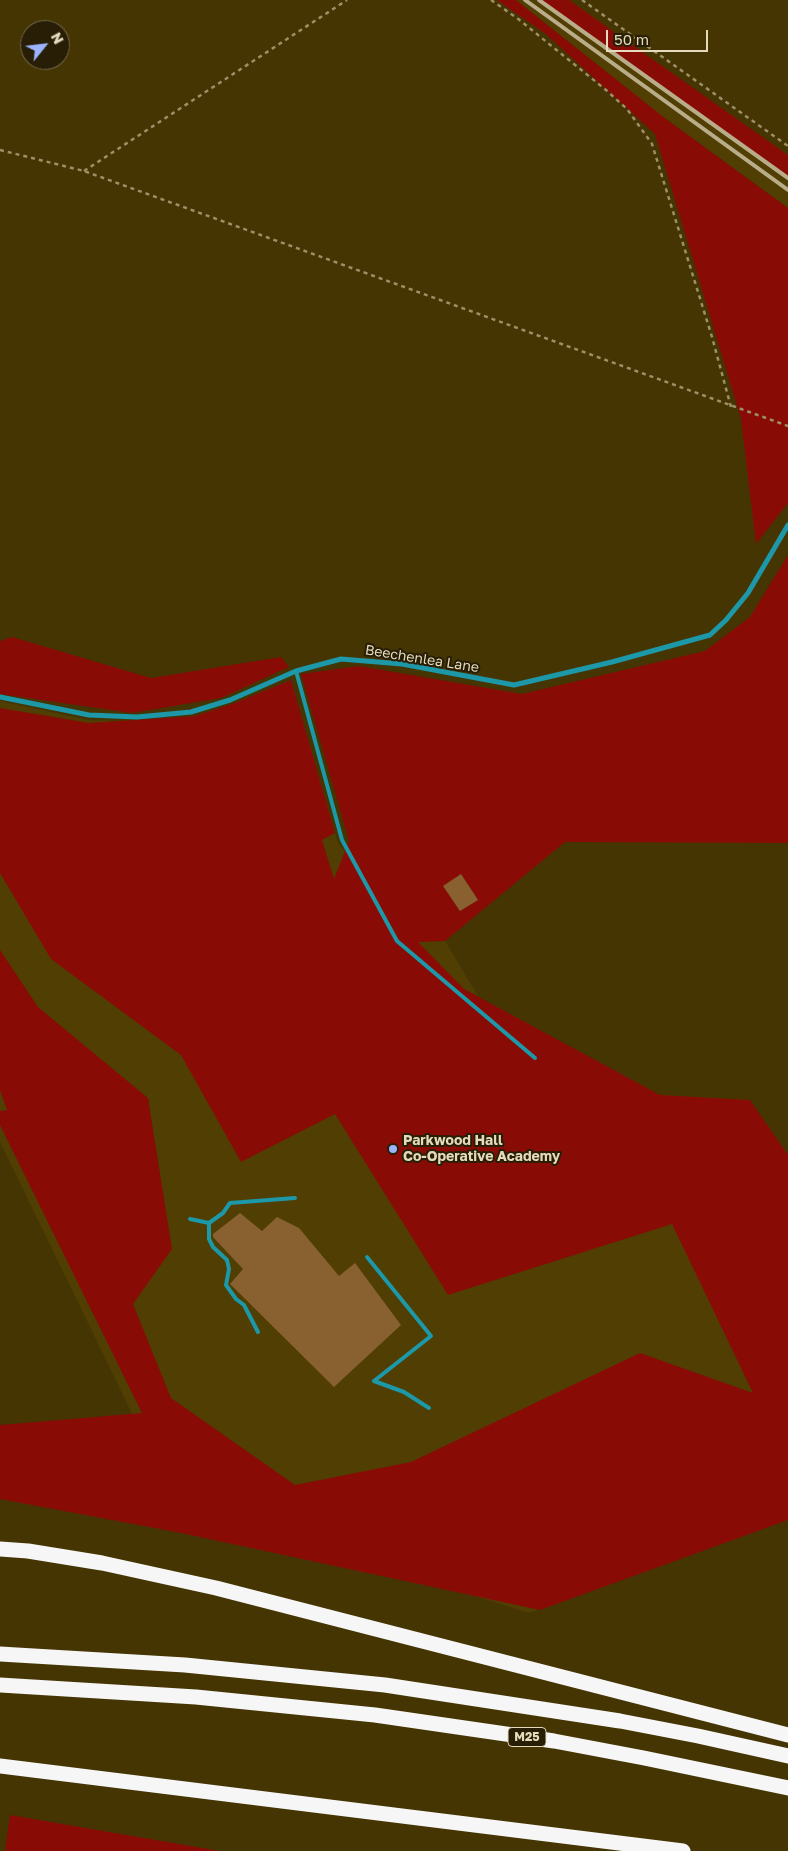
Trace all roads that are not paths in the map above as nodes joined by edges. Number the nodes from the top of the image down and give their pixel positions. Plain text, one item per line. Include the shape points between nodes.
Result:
1 (788, 525) edge
2 (296, 670) junction
3 (0, 697) edge
4 (535, 1058) dead end
5 (295, 1198) dead end
6 (190, 1219) dead end
7 (209, 1223) junction
8 (367, 1257) dead end
9 (258, 1332) dead end
10 (430, 1408) dead end
11 (0, 1548) edge
12 (0, 1654) edge
13 (0, 1685) edge
14 (788, 1735) edge
15 (788, 1756) edge
16 (0, 1766) edge
17 (788, 1788) edge
18 (684, 1851) edge

1 - 2 street, Beechenlea Lane via 748,593 710,635 514,685 402,664 341,658
2 - 3 street, Beechenlea Lane via 230,700 191,712 137,717 89,715
2 - 4 lane via 342,840 397,941
5 - 7 lane via 230,1203
6 - 7 lane
7 - 9 lane via 209,1239 227,1260 226,1285 244,1305
8 - 10 lane via 431,1336 374,1381 404,1392
11 - 14 highway via 94,1561 216,1588
12 - 15 highway, M25 via 185,1665 385,1685 620,1722
13 - 17 highway, M25 via 196,1696 374,1715 554,1741
16 - 18 highway

